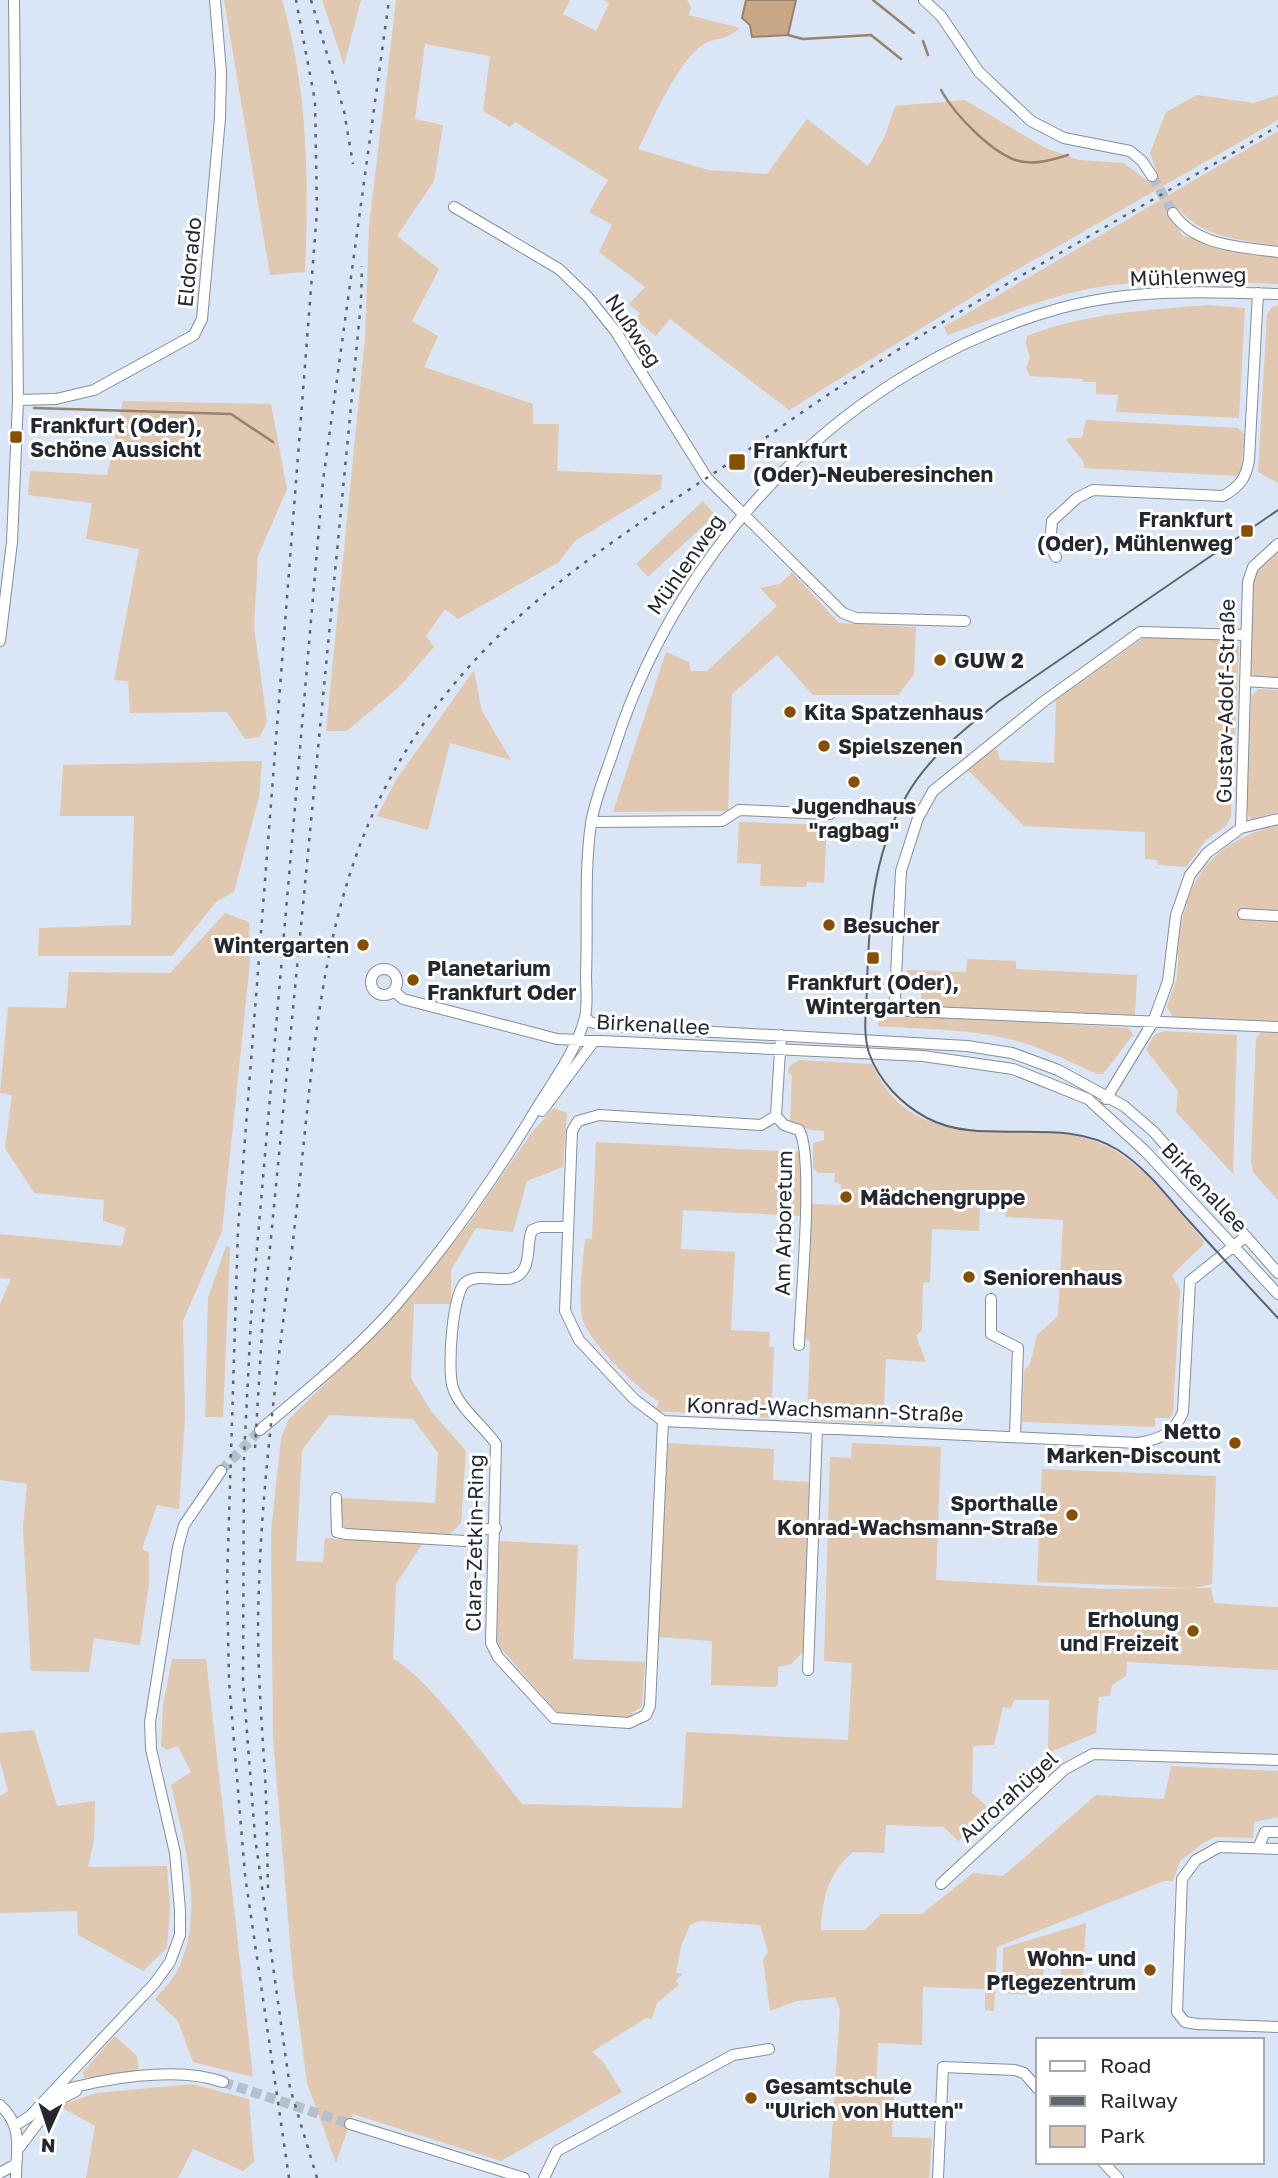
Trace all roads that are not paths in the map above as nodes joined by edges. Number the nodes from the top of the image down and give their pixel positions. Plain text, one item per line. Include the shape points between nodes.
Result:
1 (14, 0) edge
2 (215, 0) edge
3 (924, 0) edge
4 (1152, 176) tunnel mouth
5 (454, 207) dead end
6 (1173, 213) tunnel mouth
7 (1278, 252) edge
8 (1258, 293) junction
9 (1278, 294) edge
10 (18, 400) junction
11 (743, 516) junction
12 (1278, 544) edge
13 (1056, 557) dead end
14 (965, 621) dead end
15 (1246, 635) junction
16 (0, 641) edge
17 (1245, 681) junction
18 (1278, 683) edge
19 (830, 814) dead end
20 (1278, 819) edge
21 (591, 822) junction
22 (1241, 828) junction
23 (1243, 914) dead end
24 (1278, 916) edge
25 (394, 991) dead end
26 (585, 1017) junction
27 (1153, 1022) junction
28 (1278, 1027) edge
29 (781, 1035) junction
30 (575, 1040) junction
31 (594, 1041) junction
32 (781, 1050) junction
33 (1108, 1095) junction
34 (1100, 1109) junction
35 (776, 1116) junction
36 (507, 1158) junction
37 (568, 1227) junction
38 (1245, 1237) junction
39 (1232, 1245) junction
40 (1278, 1273) edge
41 (1278, 1294) edge
42 (991, 1299) dead end
43 (799, 1345) dead end
44 (663, 1421) junction
45 (260, 1430) tunnel mouth
46 (817, 1430) junction
47 (1015, 1436) junction
48 (221, 1471) tunnel mouth
49 (336, 1498) dead end
50 (495, 1528) junction
51 (808, 1670) dead end
52 (1278, 1760) edge
53 (1278, 1832) edge
54 (1258, 1848) junction
55 (1278, 1849) edge
56 (941, 1884) dead end
57 (1278, 2028) edge
58 (769, 2049) dead end
59 (223, 2082) tunnel mouth
60 (95, 2083) junction
61 (1036, 2087) edge
62 (52, 2094) junction
63 (0, 2105) edge
64 (350, 2124) tunnel mouth
65 (16, 2125) junction
66 (19, 2148) junction
67 (16, 2164) junction
68 (1105, 2164) edge
69 (0, 2173) edge
70 (16, 2178) edge
71 (524, 2178) edge
72 (544, 2178) edge
73 (938, 2178) edge
74 (1118, 2178) edge

1 - 10 street
2 - 10 street, Eldorado via 220,118 202,319 194,335 94,390 56,400
3 - 4 street via 941,16 979,72 1031,121 1064,138 1130,151
5 - 11 street, Nußweg via 559,269 588,298 616,332 697,465
6 - 7 street via 1192,234
8 - 9 street, Mühlenweg
8 - 11 street, Mühlenweg via 1142,294 1096,300 973,338 850,411
8 - 13 street via 1249,460 1239,486 1223,496 1093,490 1077,498 1052,522 1050,545
10 - 16 street via 12,542
11 - 14 street, Nußweg via 843,613 856,618
11 - 21 street, Mühlenweg via 720,542 663,629 630,701
12 - 15 street, Gustav-Adolf-Straße via 1253,567
15 - 17 street, Gustav-Adolf-Straße
15 - 27 street via 1140,632 933,790 918,818 901,871 896,1004 908,1011
17 - 18 street
17 - 22 street, Gustav-Adolf-Straße
19 - 21 street via 740,810 722,821
20 - 22 street
21 - 26 street, Mühlenweg
22 - 27 street via 1207,853 1190,875 1176,915 1168,981
23 - 24 street
25 - 30 street via 403,999
26 - 29 street, Birkenallee via 607,1026
26 - 30 street, Birkenallee
27 - 28 street
27 - 33 street
29 - 32 street
29 - 33 street, Birkenallee via 956,1045 1012,1053
30 - 31 street, Birkenallee
30 - 36 street
31 - 32 street, Birkenallee
31 - 36 street
32 - 34 street, Birkenallee via 964,1059 1051,1082
32 - 35 street
33 - 34 street
33 - 38 street, Birkenallee via 1154,1132
34 - 39 street, Birkenallee
35 - 37 street, Konrad-Wachsmann-Straße via 761,1125 599,1115 578,1121 572,1131
35 - 43 street, Am Arboretum via 784,1125 799,1130 805,1140
36 - 45 street via 395,1306 336,1366
37 - 44 street, Konrad-Wachsmann-Straße via 565,1311 579,1340 634,1399
37 - 50 street, Clara-Zetkin-Ring via 532,1230 522,1274 511,1280 479,1278 465,1283 458,1293 453,1387 459,1401 496,1444
38 - 39 street, Konrad-Wachsmann-Straße
38 - 40 street, Birkenallee
39 - 41 street, Birkenallee
39 - 47 street, Konrad-Wachsmann-Straße via 1190,1281 1183,1412 1178,1425 1161,1439 1138,1443
42 - 47 street via 991,1334 1018,1348
44 - 46 street, Konrad-Wachsmann-Straße
44 - 50 street, Clara-Zetkin-Ring via 650,1706 637,1722 554,1718 498,1657 491,1643
46 - 47 street, Konrad-Wachsmann-Straße
46 - 51 street
48 - 62 street via 184,1525 150,1722 151,1748 175,1853 180,1935 170,1962 154,1984
49 - 50 street via 335,1527 346,1534 465,1541 477,1530
52 - 56 street, Aurorahügel via 1114,1753 1082,1757
53 - 54 street via 1265,1832
54 - 55 street
54 - 57 street via 1219,1847 1196,1860 1182,1879 1177,2012 1185,2022 1197,2025
58 - 72 street via 733,2055 557,2151
59 - 60 street via 188,2074
60 - 62 street
60 - 66 street via 53,2103
61 - 73 street via 1015,2070 943,2067
62 - 65 street
63 - 65 street
64 - 71 street
65 - 66 street
66 - 67 street
67 - 69 street
67 - 70 street
68 - 74 street

